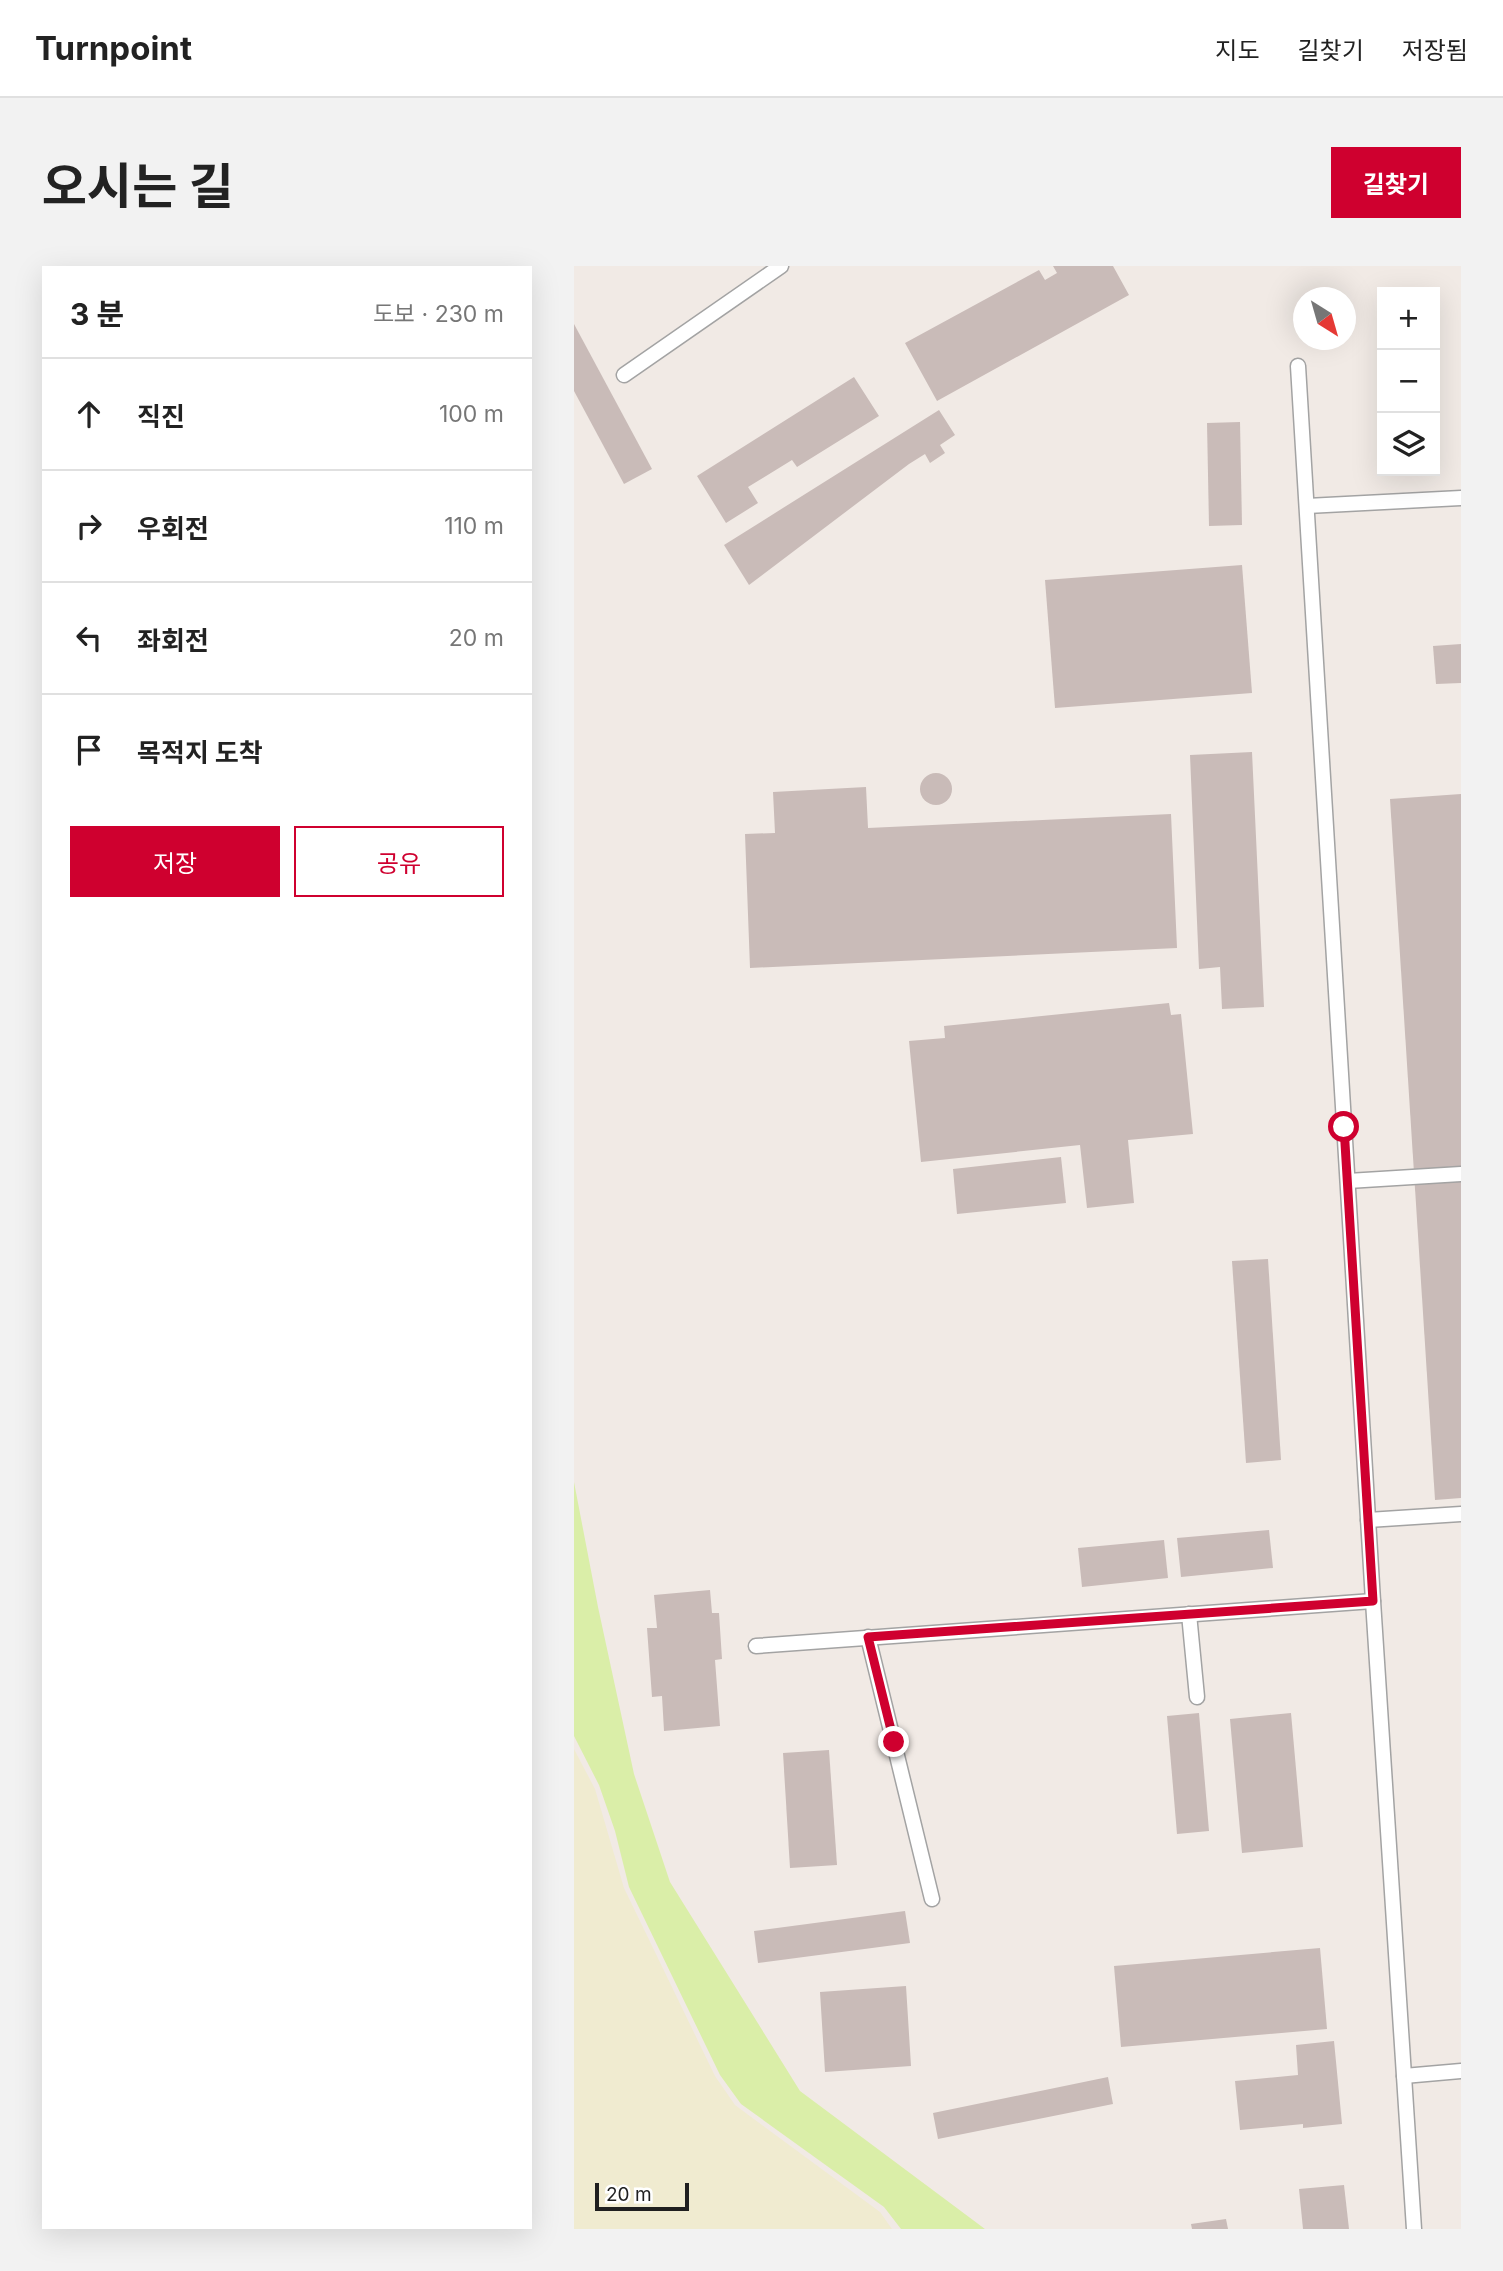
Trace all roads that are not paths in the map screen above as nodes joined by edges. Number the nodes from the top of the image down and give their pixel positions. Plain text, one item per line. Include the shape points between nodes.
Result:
1 (781, 266) edge
2 (1298, 366) dead end
3 (624, 375) dead end
4 (1461, 498) edge
5 (1307, 506) junction
6 (1461, 1174) edge
7 (1348, 1181) junction
8 (1461, 1514) edge
9 (1368, 1520) junction
10 (1373, 1601) junction
11 (1189, 1614) junction
12 (868, 1637) junction
13 (756, 1646) dead end
14 (1197, 1697) dead end
15 (932, 1899) dead end
16 (1461, 2071) edge
17 (1404, 2076) junction
18 (1414, 2229) edge

1 - 3 lane
2 - 5 lane
4 - 5 lane
5 - 7 lane
6 - 7 lane
7 - 9 lane
8 - 9 lane
9 - 10 lane
10 - 11 lane
10 - 17 lane
11 - 12 lane
11 - 14 lane
12 - 13 lane
12 - 15 lane
16 - 17 lane
17 - 18 lane

